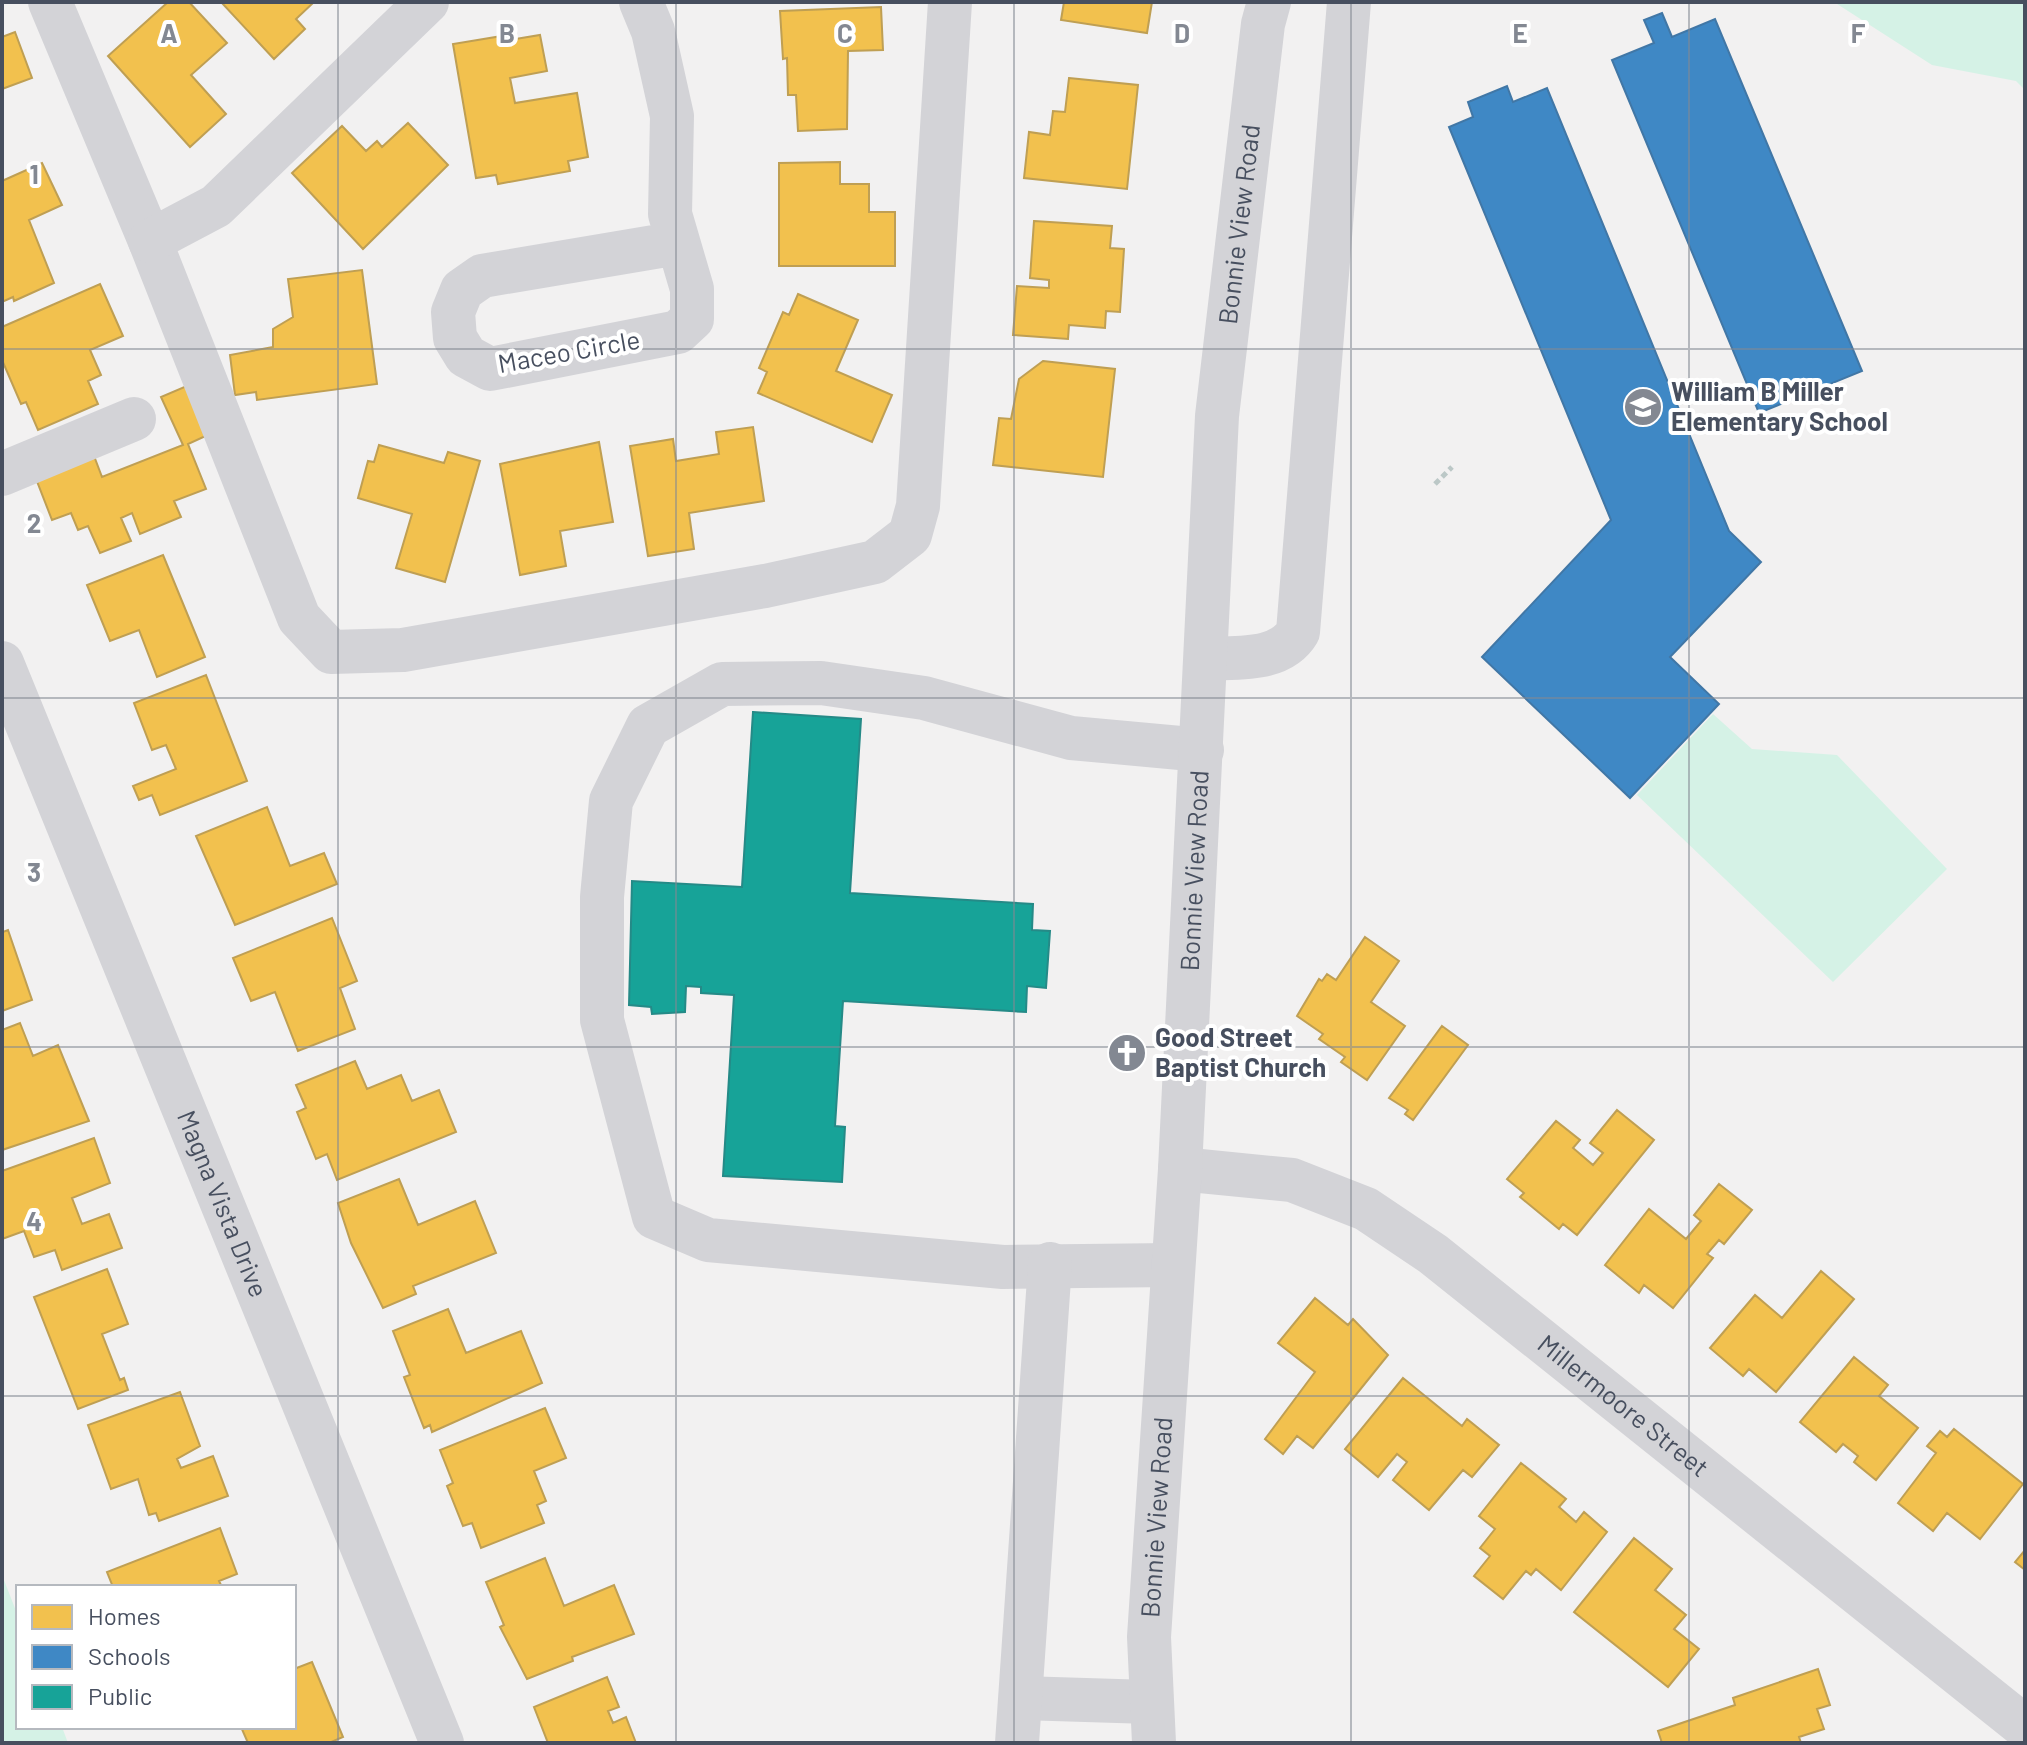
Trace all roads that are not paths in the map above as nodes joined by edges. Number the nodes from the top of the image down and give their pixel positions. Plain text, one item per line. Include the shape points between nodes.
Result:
1 (50, 2) edge
2 (427, 2) edge
3 (641, 2) edge
4 (950, 2) edge
5 (1269, 2) edge
6 (1349, 2) edge
7 (150, 241) junction
8 (678, 243) junction
9 (134, 419) dead end
10 (2, 474) edge
11 (1207, 659) junction
12 (2, 663) edge
13 (1202, 750) junction
14 (1180, 1169) junction
15 (1050, 1264) junction
16 (1172, 1265) junction
17 (1021, 1698) junction
18 (1152, 1722) edge
19 (2025, 1727) edge
20 (442, 1743) edge
21 (1017, 1743) edge

1 - 7 street
2 - 7 street via 216,206
3 - 8 street, Maceo Circle via 672,116 670,214
4 - 7 street via 918,506 910,535 875,562 403,650 331,652 299,618
5 - 11 street, Bonnie View Road via 1217,416
6 - 11 street via 1298,632 1292,642 1269,654
8 - 8 street, Maceo Circle via 482,276 462,290 453,312 455,338 466,356 490,369 678,332 692,319 692,289
9 - 10 street
11 - 13 street, Bonnie View Road
12 - 20 street, Magna Vista Drive
13 - 14 street, Bonnie View Road
13 - 15 street via 1071,738 924,698 836,685 722,684 648,726 611,801 602,897 602,1020 654,1217 708,1240 1003,1267
14 - 16 street, Bonnie View Road
14 - 19 street, Millermoore Street via 1292,1180 1377,1216 1433,1254
15 - 16 street
15 - 17 street
16 - 18 street, Bonnie View Road via 1149,1637
17 - 18 street
17 - 21 street

